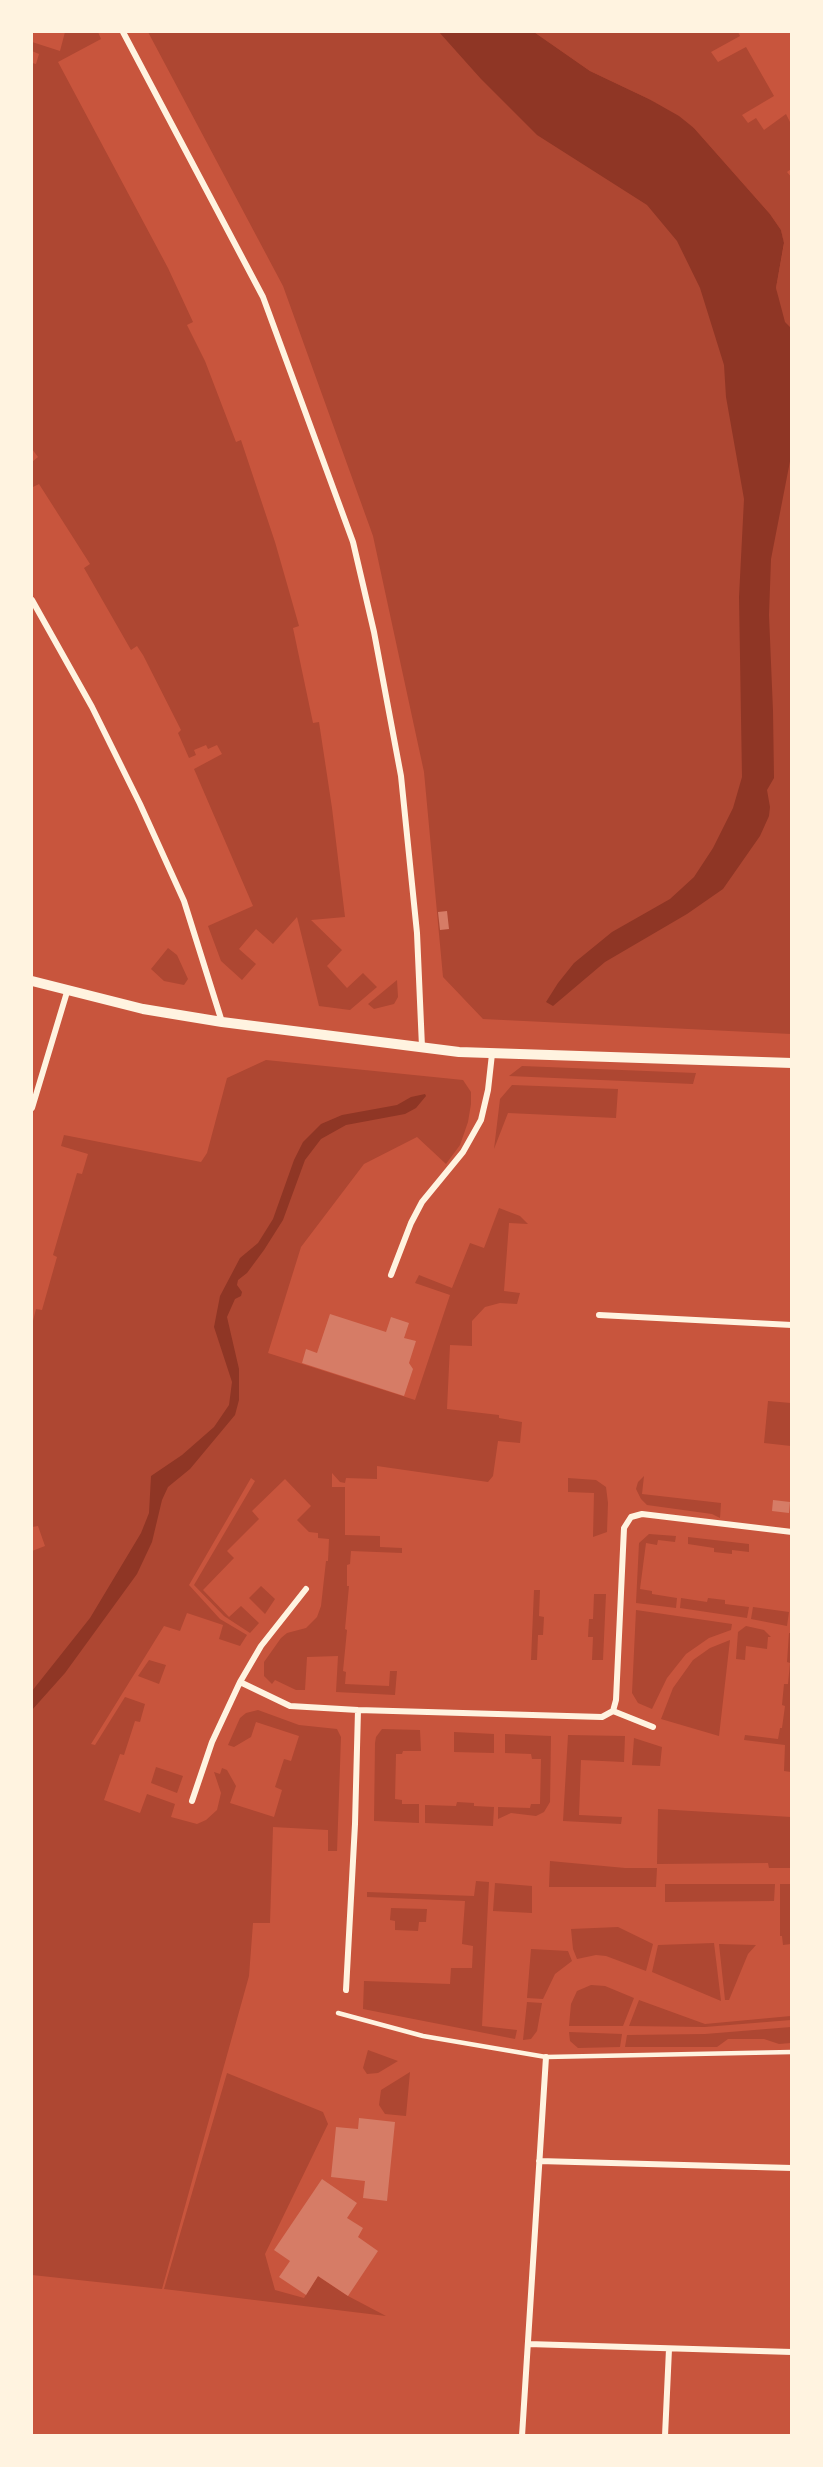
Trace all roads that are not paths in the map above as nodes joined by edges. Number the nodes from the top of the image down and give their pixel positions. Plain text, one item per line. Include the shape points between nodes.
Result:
1 (123, 32) edge
2 (32, 600) edge
3 (32, 981) edge
4 (67, 992) junction
5 (222, 1022) junction
6 (422, 1048) junction
7 (492, 1054) junction
8 (792, 1063) edge
9 (32, 1108) edge
10 (391, 1275) dead end
11 (599, 1315) dead end
12 (792, 1325) edge
13 (792, 1532) edge
14 (306, 1589) dead end
15 (240, 1682) junction
16 (358, 1710) junction
17 (613, 1711) junction
18 (653, 1727) dead end
19 (192, 1800) dead end
20 (346, 1990) dead end
21 (338, 2013) dead end
22 (792, 2052) edge
23 (546, 2057) junction
24 (539, 2161) junction
25 (792, 2168) edge
26 (528, 2344) junction
27 (669, 2349) junction
28 (792, 2352) edge
29 (522, 2436) edge
30 (665, 2436) edge

1 - 6 street via 263,297 353,542 401,776 417,933
2 - 5 street via 92,707 184,902
3 - 4 street
4 - 5 street
4 - 9 street
5 - 6 street
6 - 7 street
7 - 8 street
7 - 10 street via 481,1120 463,1152 422,1202
11 - 12 street
13 - 17 street via 642,1514 631,1517 624,1528
14 - 15 street via 261,1646
15 - 16 street via 290,1706
15 - 19 street via 212,1742
16 - 17 street via 602,1717
16 - 20 street
17 - 18 street
21 - 23 lane via 423,2036
22 - 23 lane
23 - 24 street
24 - 25 street
24 - 26 street
26 - 27 street
26 - 29 street
27 - 28 street
27 - 30 street

